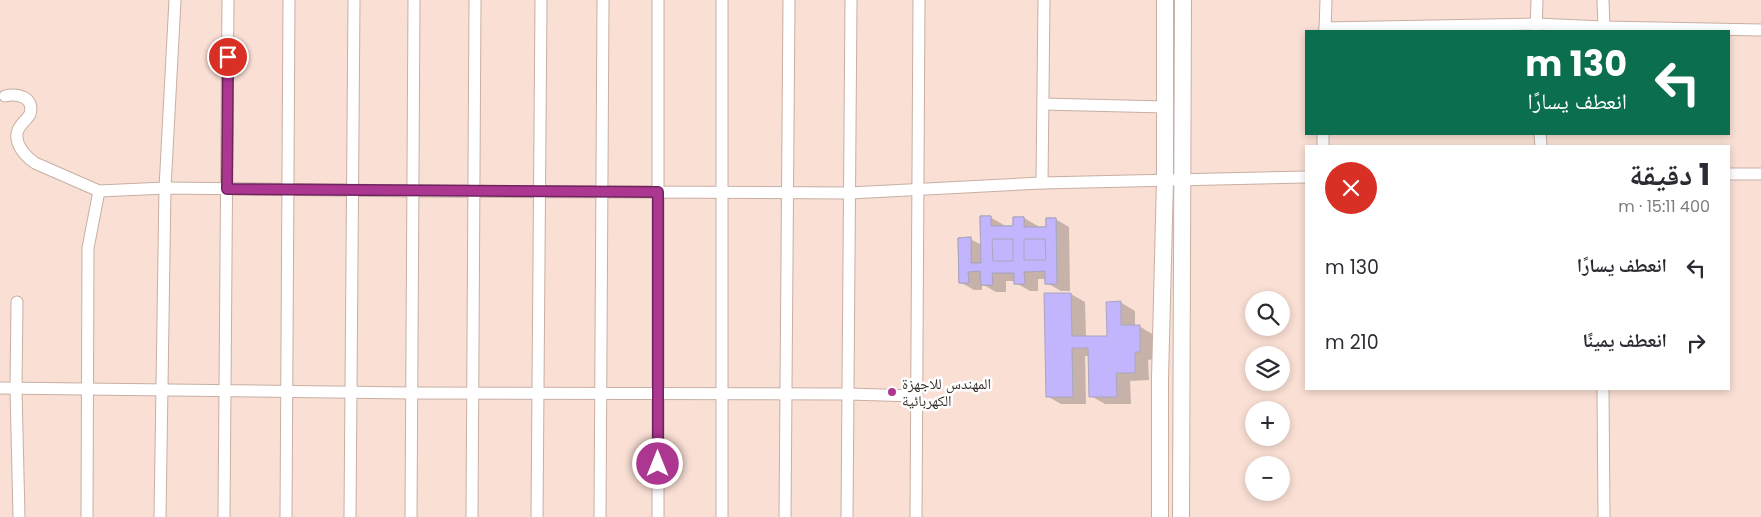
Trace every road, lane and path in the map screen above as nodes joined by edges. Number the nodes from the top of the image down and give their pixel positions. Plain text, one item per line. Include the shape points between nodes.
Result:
1 (175, 0) edge
2 (228, 0) edge
3 (289, 0) edge
4 (354, 0) edge
5 (414, 0) edge
6 (475, 0) edge
7 (541, 0) edge
8 (603, 0) edge
9 (658, 0) edge
10 (722, 0) edge
11 (789, 0) edge
12 (851, 0) edge
13 (919, 0) edge
14 (1044, 0) edge
15 (1165, 0) edge
16 (1183, 0) edge
17 (1326, 0) edge
18 (1537, 0) edge
19 (1603, 0) edge
20 (1604, 27) junction
21 (1536, 28) edge
22 (1325, 30) edge
23 (1761, 30) edge
24 (2, 97) edge
25 (1043, 104) junction
26 (1165, 107) junction
27 (1730, 174) edge
28 (1761, 174) edge
29 (1305, 177) edge
30 (1173, 180) junction
31 (1042, 182) junction
32 (165, 188) junction
33 (917, 188) junction
34 (227, 189) junction
35 (288, 190) junction
36 (352, 190) junction
37 (99, 191) junction
38 (413, 191) junction
39 (474, 191) junction
40 (540, 191) junction
41 (602, 191) junction
42 (658, 192) junction
43 (722, 192) junction
44 (787, 193) junction
45 (850, 193) junction
46 (17, 302) dead end
47 (0, 378) edge
48 (0, 388) edge
49 (16, 389) junction
50 (87, 390) junction
51 (162, 390) junction
52 (225, 390) junction
53 (1602, 390) edge
54 (287, 391) junction
55 (351, 391) junction
56 (473, 392) junction
57 (538, 392) junction
58 (412, 393) junction
59 (601, 393) junction
60 (658, 394) junction
61 (722, 394) junction
62 (786, 394) junction
63 (848, 394) junction
64 (916, 396) junction
65 (19, 517) edge
66 (87, 517) edge
67 (160, 517) edge
68 (224, 517) edge
69 (286, 517) edge
70 (350, 517) edge
71 (411, 517) edge
72 (472, 517) edge
73 (537, 517) edge
74 (600, 517) edge
75 (658, 517) edge
76 (722, 517) edge
77 (785, 517) edge
78 (847, 517) edge
79 (916, 517) edge
80 (1160, 517) edge
81 (1181, 517) edge
82 (1604, 517) edge

1 - 32 street
2 - 34 street
3 - 35 street
4 - 36 street
5 - 38 street
6 - 39 street
7 - 40 street
8 - 41 street
9 - 42 street
10 - 43 street
11 - 44 street
12 - 45 street
13 - 33 street
14 - 25 street
15 - 26 street
16 - 30 street
17 - 22 street
18 - 21 street
19 - 20 street
20 - 21 street
20 - 23 street
21 - 22 street
24 - 37 street via 14,93 23,96 31,107 29,116 18,130 20,148 26,157
25 - 26 street
25 - 31 street
26 - 30 street
27 - 28 street
29 - 30 street
30 - 31 street
30 - 80 street via 1160,378
30 - 81 street
31 - 33 street
32 - 34 street
32 - 37 street
32 - 51 street
33 - 45 street
33 - 64 street
34 - 35 street
34 - 52 street
35 - 36 street
35 - 54 street
36 - 38 street
36 - 55 street
37 - 50 street via 88,248
38 - 39 street
38 - 58 street
39 - 40 street
39 - 56 street
40 - 41 street
40 - 57 street
41 - 42 street
41 - 59 street
42 - 43 street
42 - 60 street
43 - 44 street
43 - 61 street
44 - 45 street
44 - 62 street
45 - 63 street
46 - 49 street
47 - 49 street
48 - 49 street
49 - 50 street
49 - 65 street
50 - 51 street
50 - 66 street
51 - 52 street
51 - 67 street
52 - 54 street
52 - 68 street
53 - 82 street
54 - 55 street
54 - 69 street
55 - 58 street
55 - 70 street
56 - 57 street
56 - 58 street
56 - 72 street
57 - 59 street
57 - 73 street
58 - 71 street
59 - 60 street
59 - 74 street
60 - 61 street
60 - 75 street
61 - 62 street
61 - 76 street
62 - 63 street
62 - 77 street
63 - 64 street
63 - 78 street
64 - 79 street

